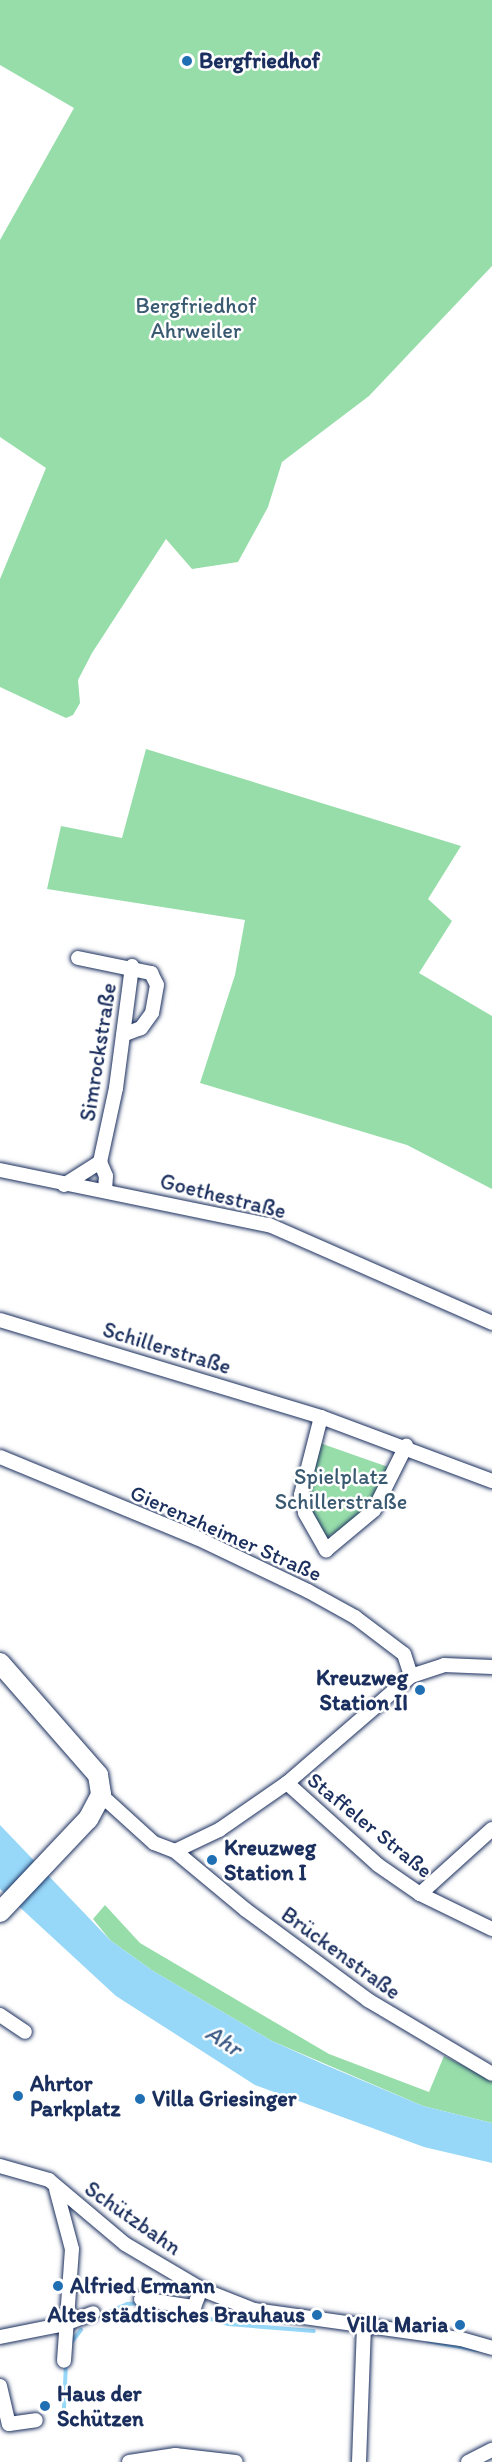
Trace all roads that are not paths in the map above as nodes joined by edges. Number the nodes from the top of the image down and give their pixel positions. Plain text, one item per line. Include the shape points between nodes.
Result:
1 (78, 958) dead end
2 (132, 966) junction
3 (123, 1035) junction
4 (100, 1162) junction
5 (0, 1170) edge
6 (64, 1185) junction
7 (105, 1190) junction
8 (0, 1320) edge
9 (492, 1323) edge
10 (321, 1417) junction
11 (406, 1446) junction
12 (0, 1457) edge
13 (492, 1481) edge
14 (0, 1663) edge
15 (492, 1667) edge
16 (411, 1676) junction
17 (287, 1784) junction
18 (101, 1795) junction
19 (492, 1829) edge
20 (175, 1851) junction
21 (420, 1894) junction
22 (0, 1912) edge
23 (492, 1929) edge
24 (0, 2015) edge
25 (25, 2032) dead end
26 (492, 2074) edge
27 (0, 2166) edge
28 (55, 2187) junction
29 (201, 2289) junction
30 (141, 2299) dead end
31 (93, 2313) dead end
32 (65, 2324) junction
33 (364, 2326) junction
34 (0, 2337) edge
35 (492, 2348) edge
36 (64, 2361) dead end
37 (0, 2386) edge
38 (36, 2420) dead end
39 (4, 2427) edge
40 (492, 2450) edge
41 (129, 2462) edge
42 (236, 2462) edge
43 (359, 2462) edge
44 (468, 2462) edge

1 - 2 street, Simrockstraße
2 - 3 street, Simrockstraße
2 - 3 street via 151,973 157,985 153,1013 141,1028
3 - 4 street, Simrockstraße
4 - 6 street
4 - 7 street, Simrockstraße via 106,1176
5 - 6 street, Goethestraße
6 - 7 street, Goethestraße
7 - 9 street, Goethestraße via 268,1225
8 - 10 street, Schillerstraße
10 - 11 street, Schillerstraße
10 - 11 street via 301,1495 305,1513 326,1550 374,1509
11 - 13 street, Schillerstraße
12 - 16 street, Gierenzheimer Straße via 197,1538 308,1591 355,1617 404,1654
14 - 18 main road via 98,1775
15 - 16 street via 444,1665
16 - 17 street
17 - 20 street via 219,1830
17 - 21 street, Staffeler Straße via 330,1825
18 - 20 street, Brückenstraße via 146,1835
18 - 22 main road via 88,1819
19 - 21 street
20 - 26 street, Brückenstraße via 246,1910 368,2000
21 - 23 street, Staffeler Straße
24 - 25 street
27 - 28 street, Schützbahn via 38,2174
28 - 29 street, Schützbahn via 125,2244
28 - 32 street via 72,2249
29 - 30 street via 194,2307
29 - 33 street, Schützbahn via 254,2310
31 - 32 street
32 - 34 street
32 - 36 street
33 - 35 street, Schützbahn via 461,2339
33 - 43 street
37 - 39 street
38 - 39 street
40 - 44 street
41 - 42 street via 175,2455

